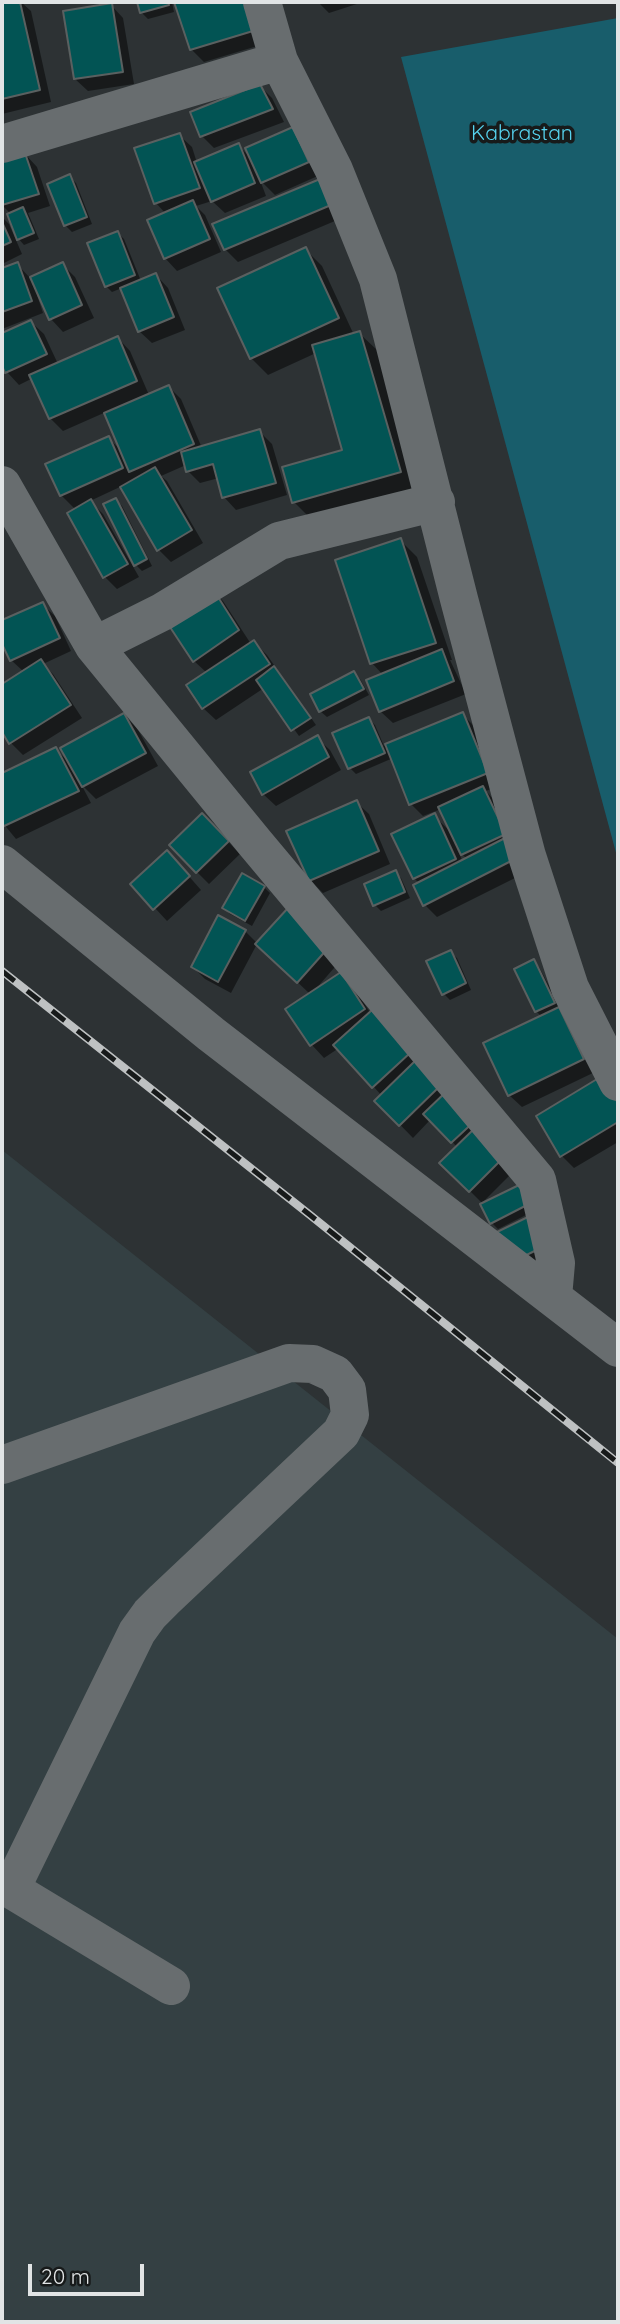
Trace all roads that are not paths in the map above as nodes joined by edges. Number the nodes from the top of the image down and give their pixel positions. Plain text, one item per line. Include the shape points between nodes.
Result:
1 (261, 2) edge
2 (279, 61) junction
3 (2, 144) edge
4 (2, 485) edge
5 (436, 502) junction
6 (94, 646) junction
7 (2, 864) edge
8 (618, 1082) edge
9 (553, 1297) junction
10 (618, 1348) edge
11 (2, 1465) edge
12 (6, 1887) edge
13 (171, 1986) dead end

1 - 2 street
2 - 3 street
2 - 5 street via 334,170 378,279
4 - 6 street
5 - 6 street via 279,541 162,612
5 - 8 street via 527,856 570,988
6 - 9 street via 537,1180 556,1263
7 - 9 street via 211,1034
9 - 10 street
11 - 12 street via 289,1363 313,1364 335,1374 347,1391 350,1415 341,1433 157,1607 137,1632
12 - 13 street

